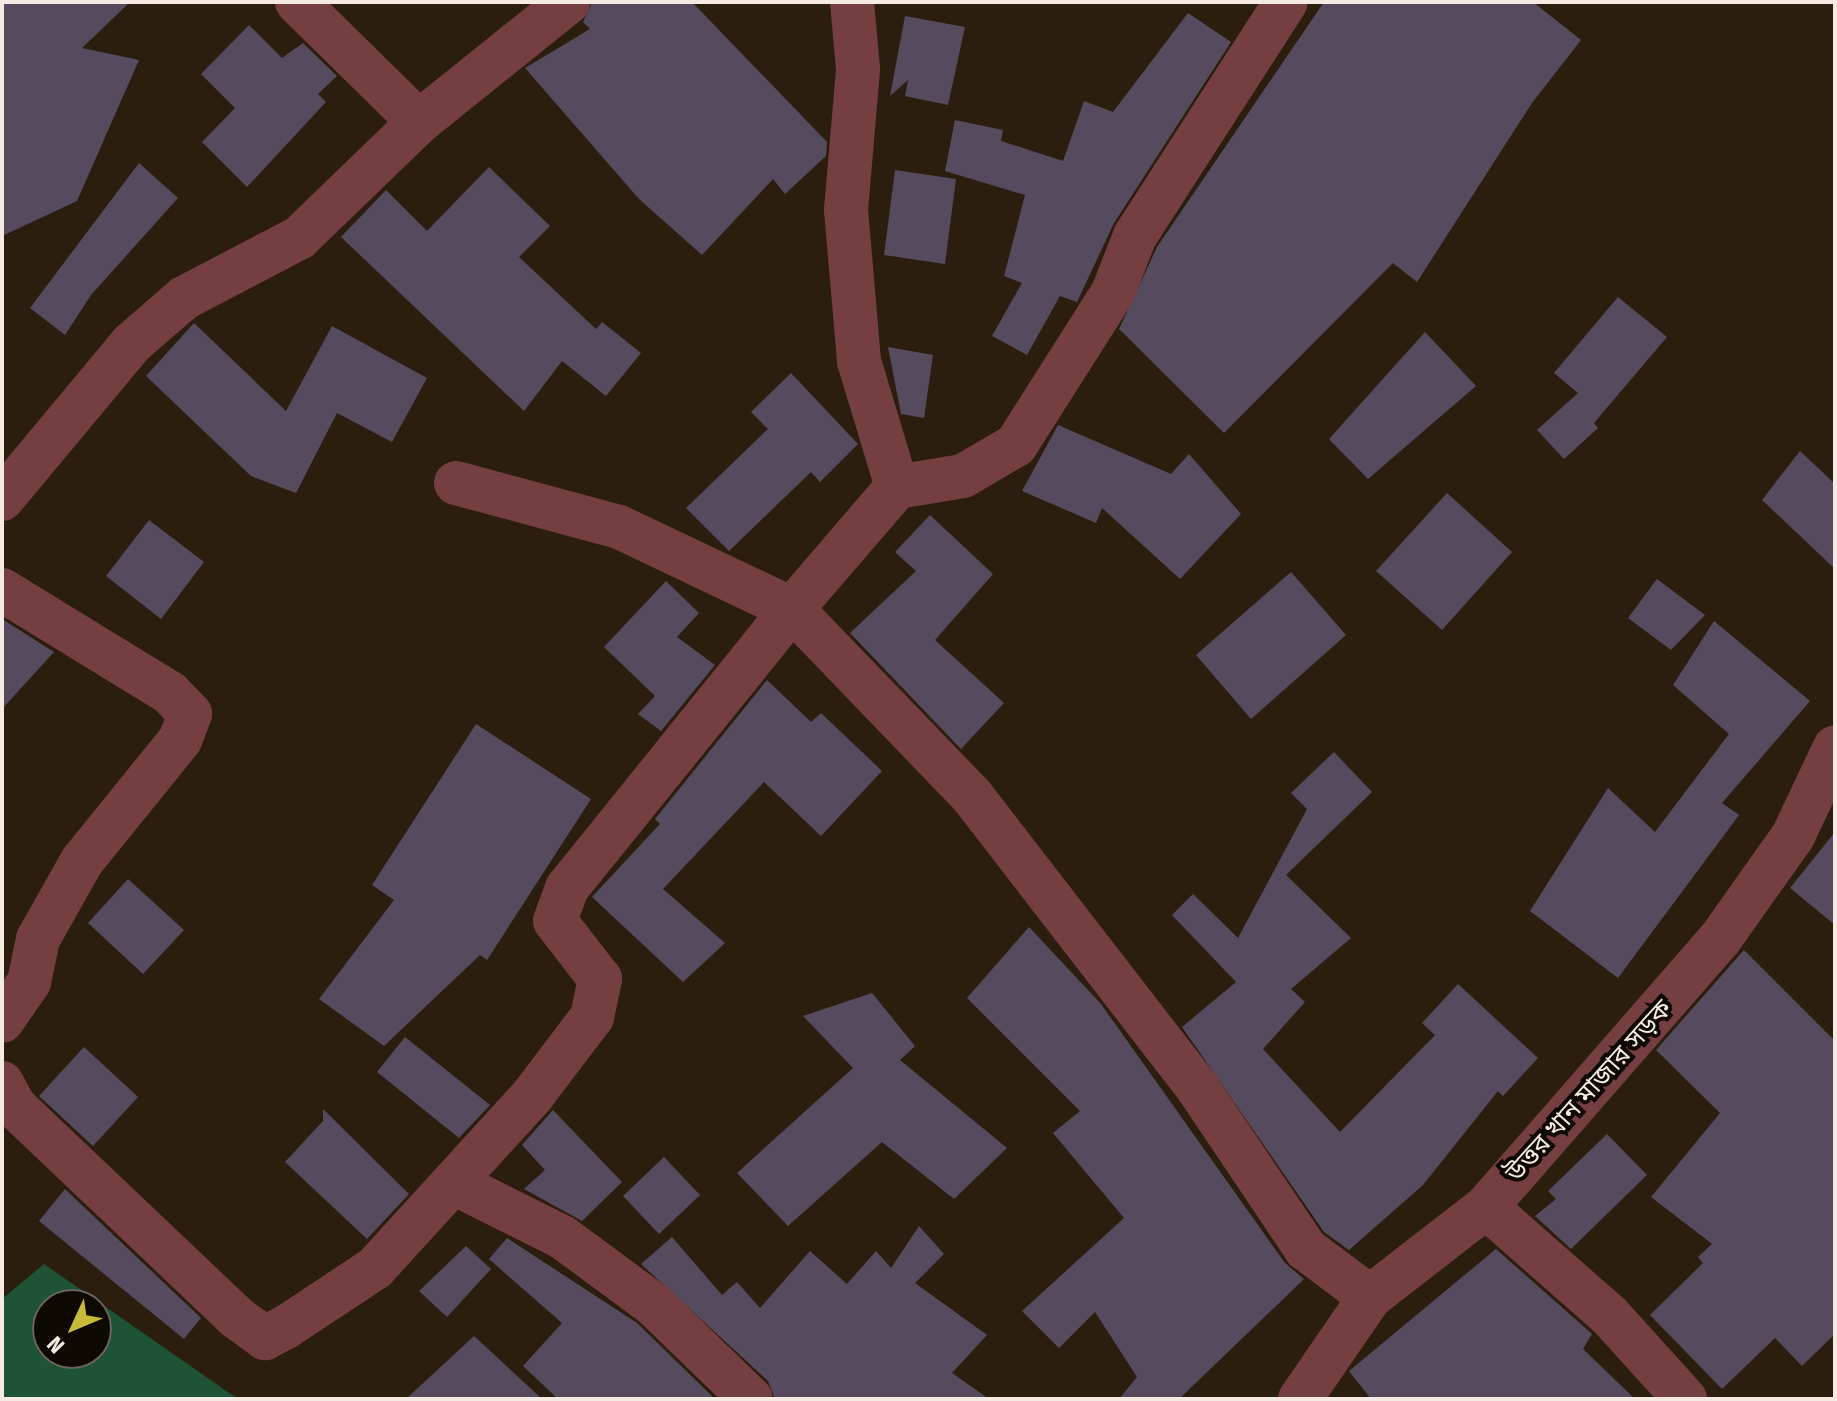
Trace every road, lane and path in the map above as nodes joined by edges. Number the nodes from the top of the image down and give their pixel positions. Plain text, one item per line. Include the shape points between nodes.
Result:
1 (297, 2) edge
2 (568, 2) edge
3 (852, 2) edge
4 (1286, 2) edge
5 (419, 122) junction
6 (456, 483) dead end
7 (897, 487) junction
8 (2, 499) edge
9 (2, 590) edge
10 (792, 609) junction
11 (1835, 747) edge
12 (2, 1021) edge
13 (2, 1083) edge
14 (454, 1183) junction
15 (1486, 1207) junction
16 (1370, 1297) junction
17 (751, 1399) edge
18 (1300, 1399) edge
19 (1685, 1399) edge

1 - 5 street
2 - 5 street
3 - 7 street via 858,69 846,210 859,361
4 - 7 street via 1135,236 1113,292 1016,445 963,476
5 - 8 street via 299,238 184,298 131,344
6 - 10 street via 619,527
7 - 10 street
9 - 12 street via 170,693 190,714 180,740 82,861 38,939 29,982
10 - 14 street via 567,888 555,921 600,979 592,1017
10 - 16 street via 972,796 1199,1090 1306,1249
11 - 15 street, উত্তর খান মাজার সড়ক via 1793,836 1720,939
13 - 14 street via 15,1107 265,1338 375,1268
14 - 17 street via 562,1237 653,1304
15 - 16 street, উত্তর খান মাজার সড়ক
15 - 19 street via 1610,1316
16 - 18 street, উত্তর খান মাজার সড়ক

